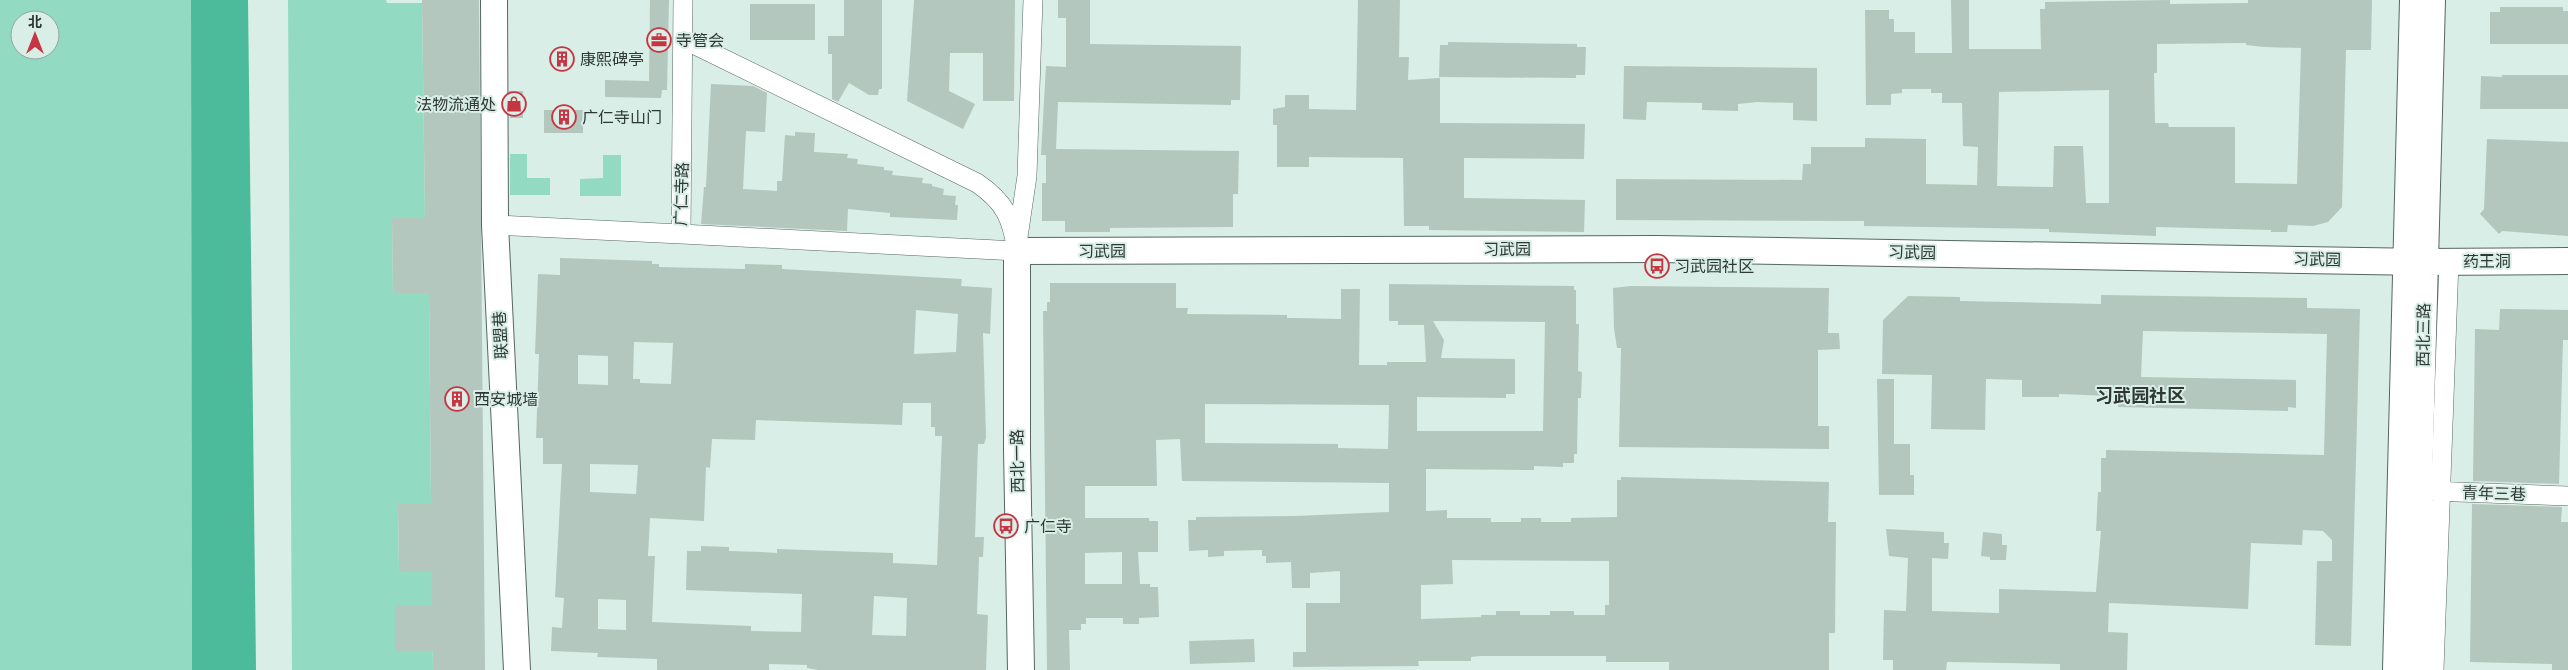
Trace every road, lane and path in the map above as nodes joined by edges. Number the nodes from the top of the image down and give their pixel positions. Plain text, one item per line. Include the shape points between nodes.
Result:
1 (494, 0) edge
2 (683, 0) edge
3 (1033, 0) edge
4 (2413, 0) edge
5 (2432, 0) edge
6 (684, 39) junction
7 (495, 225) junction
8 (681, 234) junction
9 (1017, 251) junction
10 (2426, 261) junction
11 (2568, 261) edge
12 (2430, 491) junction
13 (2568, 496) edge
14 (517, 670) edge
15 (1021, 670) edge
16 (2396, 670) edge
17 (2414, 670) edge
18 (2434, 670) edge

1 - 7 street, 联盟巷
2 - 6 street, 广仁寺路
3 - 9 street via 1027,176
4 - 10 street, 西北三路
5 - 10 street, 西北三路
6 - 8 street, 广仁寺路
6 - 9 street via 977,183 999,200 1013,226
7 - 8 street, 广仁寺路
7 - 14 street, 联盟巷
8 - 9 street
9 - 10 street, 习武园 via 1667,249
9 - 15 street, 西北一路
10 - 11 street, 药王洞
10 - 12 street, 西北三路
10 - 16 street, 西北三路
12 - 13 street, 青年三巷
12 - 17 street, 西北三路
12 - 18 street

